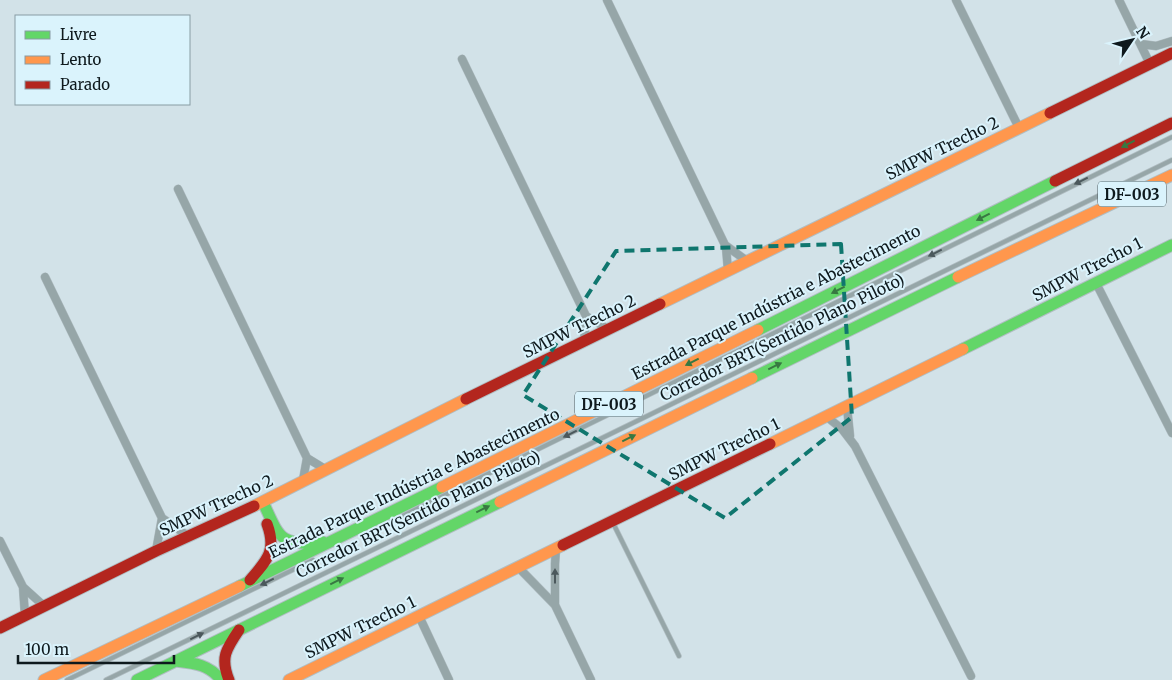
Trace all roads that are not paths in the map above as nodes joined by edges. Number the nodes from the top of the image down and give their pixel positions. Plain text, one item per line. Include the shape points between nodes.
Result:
1 (607, 0) edge
2 (956, 0) edge
3 (1119, 0) edge
4 (1172, 41) edge
5 (1141, 44) junction
6 (1172, 53) edge
7 (462, 59) dead end
8 (1150, 64) junction
9 (1172, 123) edge
10 (1019, 128) junction
11 (1172, 137) edge
12 (1172, 160) edge
13 (1172, 175) edge
14 (178, 189) dead end
15 (1172, 245) edge
16 (726, 247) junction
17 (747, 261) junction
18 (728, 270) junction
19 (45, 277) dead end
20 (1096, 283) junction
21 (586, 316) junction
22 (608, 329) junction
23 (584, 341) junction
24 (847, 407) junction
25 (827, 417) junction
26 (1172, 433) edge
27 (850, 438) junction
28 (307, 458) junction
29 (325, 469) junction
30 (303, 480) junction
31 (259, 504) junction
32 (162, 518) junction
33 (612, 521) junction
34 (375, 529) dead end
35 (188, 536) junction
36 (0, 541) edge
37 (335, 541) junction
38 (556, 548) junction
39 (156, 551) junction
40 (322, 555) dead end
41 (518, 567) junction
42 (247, 584) junction
43 (23, 588) junction
44 (555, 605) junction
45 (44, 606) junction
46 (25, 616) junction
47 (419, 616) junction
48 (0, 628) edge
49 (240, 628) junction
50 (678, 656) dead end
51 (175, 661) junction
52 (971, 676) dead end
53 (44, 680) edge
54 (66, 680) edge
55 (106, 680) edge
56 (137, 680) edge
57 (221, 680) edge
58 (229, 680) edge
59 (289, 680) edge
60 (449, 680) edge
61 (591, 680) edge

1 - 16 street
2 - 10 street
3 - 5 street
4 - 5 street via 1156,46
5 - 8 street
6 - 8 main road, SMPW Trecho 2
7 - 21 street
8 - 10 main road, SMPW Trecho 2
9 -> 37 main road, Estrada Parque Indústria e Abastecimento / DF-003
10 - 17 main road, SMPW Trecho 2
11 -> 34 lane
55 -> 12 lane, Corredor BRT(Sentido Plano Piloto)
49 -> 13 main road, DF-003
14 - 28 street
15 - 20 main road, SMPW Trecho 1
16 - 17 street
16 - 18 street
17 - 18 main road, SMPW Trecho 2
18 - 22 main road, SMPW Trecho 2
19 - 32 street
20 - 24 main road, SMPW Trecho 1
20 - 26 street
21 - 22 street
21 - 23 street
22 - 23 main road, SMPW Trecho 2
23 - 29 main road, SMPW Trecho 2
24 - 25 main road, SMPW Trecho 1
24 - 27 street
25 - 27 street
25 - 33 main road, SMPW Trecho 1
27 - 52 street
28 - 29 street
28 - 30 street
29 - 30 main road, SMPW Trecho 2
30 - 31 main road, SMPW Trecho 2
31 - 35 main road, SMPW Trecho 2
31 - 37 main road via 287,542 301,545
31 - 42 main road via 273,544 269,555
32 - 35 street
32 - 39 street
33 - 38 main road, SMPW Trecho 1
33 - 50 lane
35 - 39 main road, SMPW Trecho 2
36 - 43 street
37 - 42 main road, Estrada Parque Indústria e Abastecimento / DF-003
38 - 41 main road, SMPW Trecho 1
44 -> 38 street
39 - 45 main road, SMPW Trecho 2
40 -> 54 lane
41 - 44 street
41 - 47 main road, SMPW Trecho 1
42 - 53 main road, Estrada Parque Indústria e Abastecimento / DF-003
43 - 45 street
43 - 46 street
44 - 61 street
45 - 46 main road, SMPW Trecho 2
46 - 48 main road, SMPW Trecho 2
47 - 59 main road, SMPW Trecho 1
47 - 60 street
49 - 51 main road, DF-003
49 - 58 main road via 222,661
51 - 56 main road, DF-003
51 - 57 main road via 211,668

